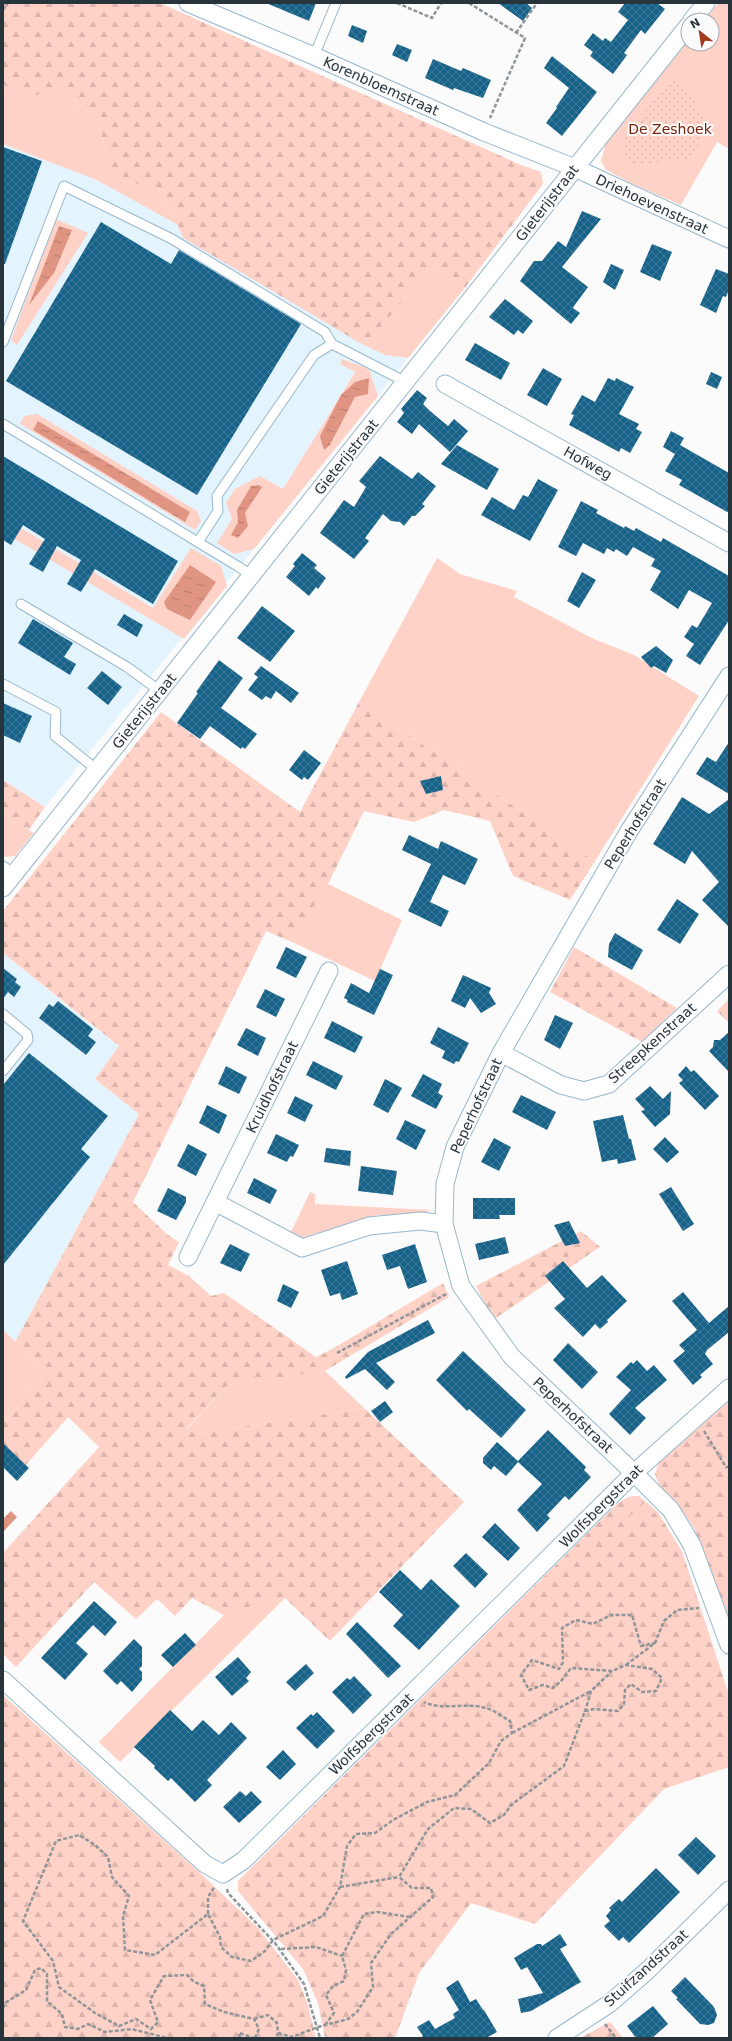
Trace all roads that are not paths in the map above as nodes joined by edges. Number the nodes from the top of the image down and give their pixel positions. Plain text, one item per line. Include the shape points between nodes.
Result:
1 (188, 3) edge
2 (336, 3) edge
3 (706, 3) edge
4 (699, 12) edge
5 (680, 36) edge
6 (314, 56) junction
7 (575, 168) junction
8 (729, 239) edge
9 (3, 342) edge
10 (332, 344) junction
11 (406, 382) junction
12 (446, 384) dead end
13 (3, 424) edge
14 (198, 542) junction
15 (729, 543) edge
16 (252, 576) junction
17 (21, 604) dead end
18 (729, 676) edge
19 (3, 684) edge
20 (160, 691) junction
21 (97, 770) junction
22 (8, 870) edge
23 (3, 888) edge
24 (329, 971) dead end
25 (729, 974) edge
26 (3, 1014) edge
27 (501, 1053) junction
28 (3, 1071) edge
29 (215, 1202) junction
30 (444, 1224) junction
31 (188, 1257) dead end
32 (729, 1388) edge
33 (634, 1473) junction
34 (729, 1645) edge
35 (3, 1680) edge
36 (729, 1890) edge
37 (557, 2038) edge

1 - 6 street, Korenbloemstraat
2 - 6 lane
3 - 4 street
5 - 7 street, Gieterijstraat
6 - 7 street, Korenbloemstraat via 484,132
7 - 8 street, Driehoevenstraat
7 - 11 street, Gieterijstraat
9 - 10 lane via 64,186 172,239 326,332
10 - 11 lane
10 - 14 lane via 314,355 216,496 218,511
11 - 16 street, Gieterijstraat
12 - 15 street, Hofweg
13 - 14 lane
14 - 16 lane
16 - 20 street, Gieterijstraat
17 - 20 lane via 127,667
18 - 27 street, Peperhofstraat via 629,831
19 - 21 lane via 56,712 54,736
20 - 21 street, Gieterijstraat
21 - 22 street, Gieterijstraat
22 - 23 street, Gieterijstraat
24 - 29 street, Kruidhofstraat
25 - 27 street, Streepkenstraat via 609,1084 584,1091 561,1084
26 - 28 lane via 27,1034 28,1040
27 - 30 street, Peperhofstraat via 456,1147 445,1184
29 - 30 street via 302,1248 369,1226 420,1221
29 - 31 street, Kruidhofstraat
30 - 33 street, Peperhofstraat via 461,1286 512,1357
32 - 33 street, Wolfsbergstraat
33 - 34 street, Peperhofstraat via 671,1510 692,1545
33 - 35 street, Wolfsbergstraat via 244,1860 223,1874 205,1864
36 - 37 street, Stuifzandstraat via 647,1971 609,2004

